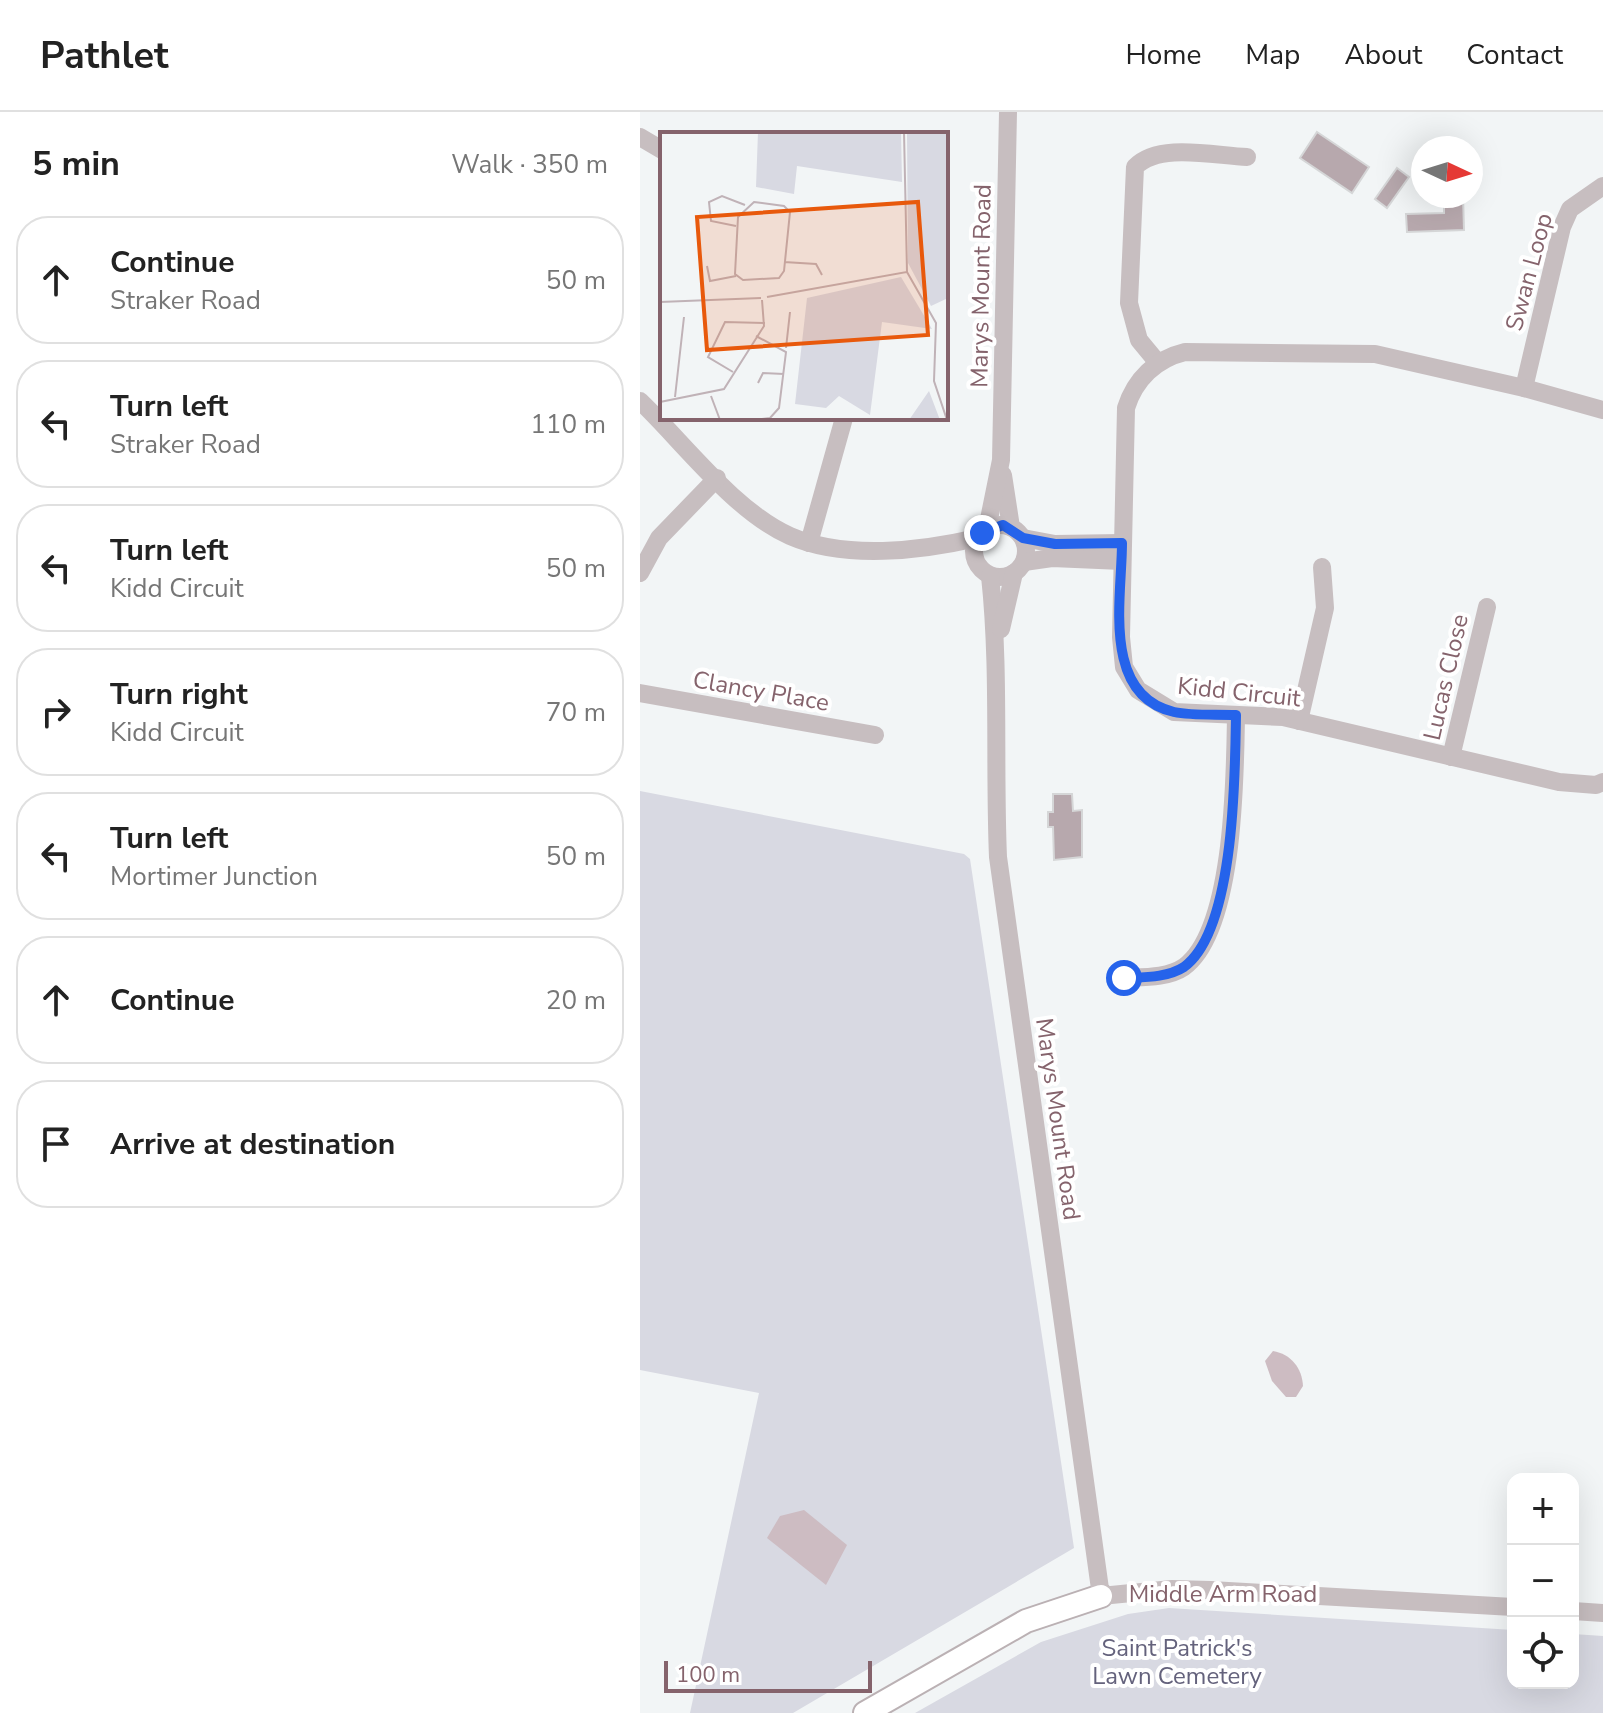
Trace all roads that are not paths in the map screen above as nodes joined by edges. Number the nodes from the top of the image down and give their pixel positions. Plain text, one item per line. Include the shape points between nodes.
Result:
1 (1008, 112) edge
2 (640, 137) edge
3 (660, 149) edge
4 (1247, 157) dead end
5 (1603, 186) edge
6 (1158, 363) junction
7 (1524, 388) junction
8 (640, 401) edge
9 (1603, 410) edge
10 (843, 420) edge
11 (1001, 460) junction
12 (717, 478) junction
13 (1017, 533) junction
14 (982, 534) junction
15 (809, 543) junction
16 (930, 548) junction
17 (1122, 552) junction
18 (976, 562) junction
19 (1322, 567) dead end
20 (1019, 568) junction
21 (640, 573) edge
22 (990, 576) junction
23 (1487, 607) dead end
24 (997, 646) junction
25 (640, 693) edge
26 (1236, 715) junction
27 (1299, 721) junction
28 (875, 735) dead end
29 (1451, 757) junction
30 (1603, 782) edge
31 (1124, 978) dead end
32 (1101, 1596) junction
33 (1507, 1607) edge
34 (1579, 1611) edge
35 (1603, 1613) edge
36 (865, 1713) edge

1 - 11 street, Marys Mount Road
2 - 3 street
4 - 6 street via 1157,154 1135,167 1129,303 1139,340
5 - 7 street, Swan Loop via 1570,209 1562,227
6 - 7 street via 1185,352 1375,354
6 - 17 street, Kidd Circuit via 1139,380 1126,408
7 - 9 street
8 - 12 street
10 - 15 street
11 - 13 street, Marys Mount Road
11 - 14 street, Marys Mount Road
12 - 15 street via 770,525
12 - 21 street via 659,538
13 - 14 street via 1003,525
13 - 17 street via 1055,544
13 - 20 street
14 - 16 street
14 - 18 street
15 - 16 street via 854,549
16 - 18 street
17 - 20 street via 1052,558
17 - 26 street, Kidd Circuit via 1122,655 1138,690 1174,712
18 - 22 street
19 - 27 street via 1325,608
20 - 22 street
20 - 24 street, Marys Mount Road
22 - 24 street, Marys Mount Road
23 - 29 street, Lucas Close
24 - 32 street, Marys Mount Road via 998,857
25 - 28 street, Clancy Place
26 - 27 street, Kidd Circuit
26 - 31 street via 1235,813 1205,941 1181,969
27 - 29 street, Kidd Circuit
29 - 30 street, Kidd Circuit via 1569,783
32 - 33 street, Middle Arm Road via 1211,1590
32 - 36 main road, Middle Arm Road via 1026,1621
34 - 35 street

